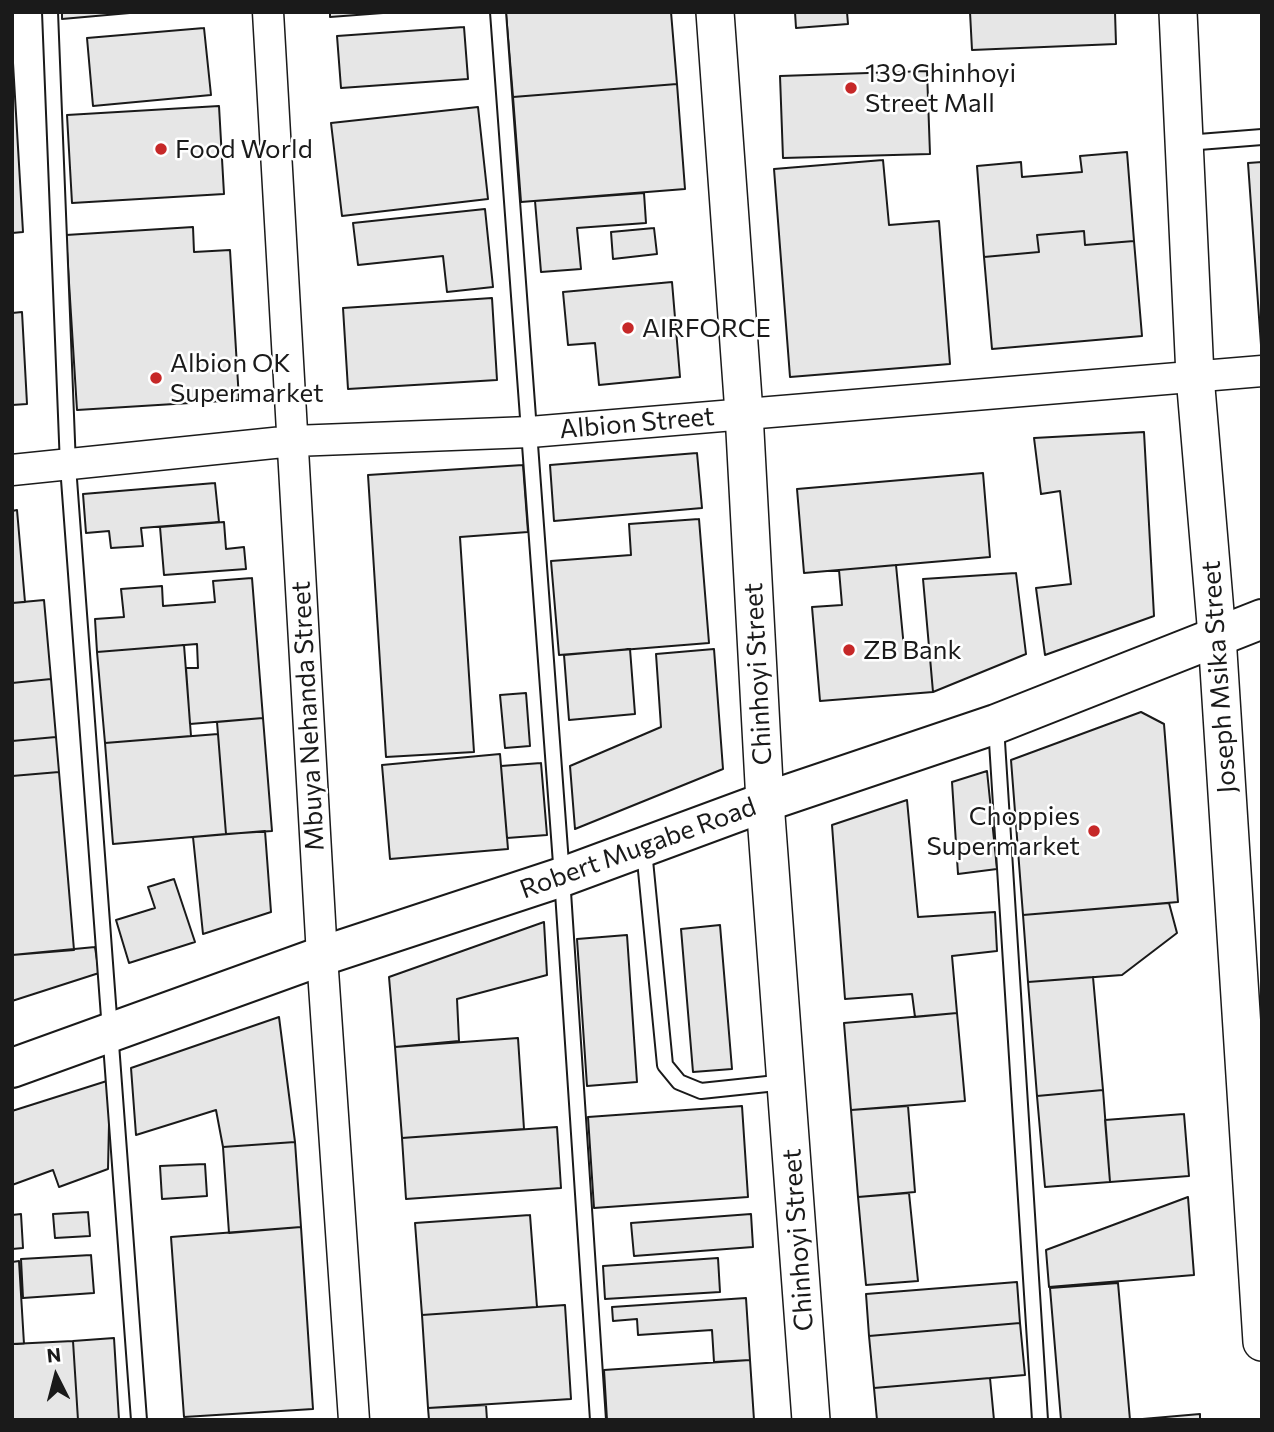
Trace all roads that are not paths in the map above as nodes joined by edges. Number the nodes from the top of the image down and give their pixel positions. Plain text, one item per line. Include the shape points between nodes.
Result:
1 (50, 12) edge
2 (268, 12) edge
3 (498, 12) edge
4 (715, 12) edge
5 (1178, 12) edge
6 (1262, 137) edge
7 (1184, 143) junction
8 (1262, 371) edge
9 (1195, 376) junction
10 (744, 413) junction
11 (530, 432) junction
12 (292, 441) junction
13 (68, 466) junction
14 (12, 470) edge
15 (1262, 619) edge
16 (1217, 636) junction
17 (996, 724) junction
18 (765, 802) junction
19 (644, 849) junction
20 (562, 877) junction
21 (322, 956) junction
22 (111, 1034) junction
23 (12, 1068) edge
24 (786, 1082) junction
25 (1262, 1342) edge
26 (139, 1420) edge
27 (354, 1420) edge
28 (598, 1420) edge
29 (811, 1420) edge
30 (1040, 1420) edge

1 - 13 lane
2 - 12 street, Mbuya Nehanda Street
3 - 11 lane
4 - 10 street, Chinhoyi Street
5 - 7 street, Joseph Msika Street
6 - 7 lane
7 - 9 street, Joseph Msika Street
8 - 9 street, Albion Street
9 - 10 street, Albion Street
9 - 16 street, Joseph Msika Street
10 - 11 street, Albion Street
10 - 18 street, Chinhoyi Street
11 - 12 street, Albion Street
11 - 20 lane
12 - 13 street, Albion Street
12 - 21 street, Mbuya Nehanda Street
13 - 14 street, Albion Street
13 - 22 lane
15 - 16 main road, Robert Mugabe Road
16 - 17 main road, Robert Mugabe Road
16 - 25 street, Joseph Msika Street
17 - 18 main road, Robert Mugabe Road
17 - 30 lane
18 - 19 main road, Robert Mugabe Road
18 - 24 street, Chinhoyi Street
19 - 20 main road, Robert Mugabe Road
19 - 24 lane via 666,1065 679,1082 701,1091
20 - 21 main road, Robert Mugabe Road
20 - 28 lane
21 - 22 main road, Robert Mugabe Road
21 - 27 street, Mbuya Nehanda Street
22 - 23 main road, Robert Mugabe Road
22 - 26 lane
24 - 29 street, Chinhoyi Street

